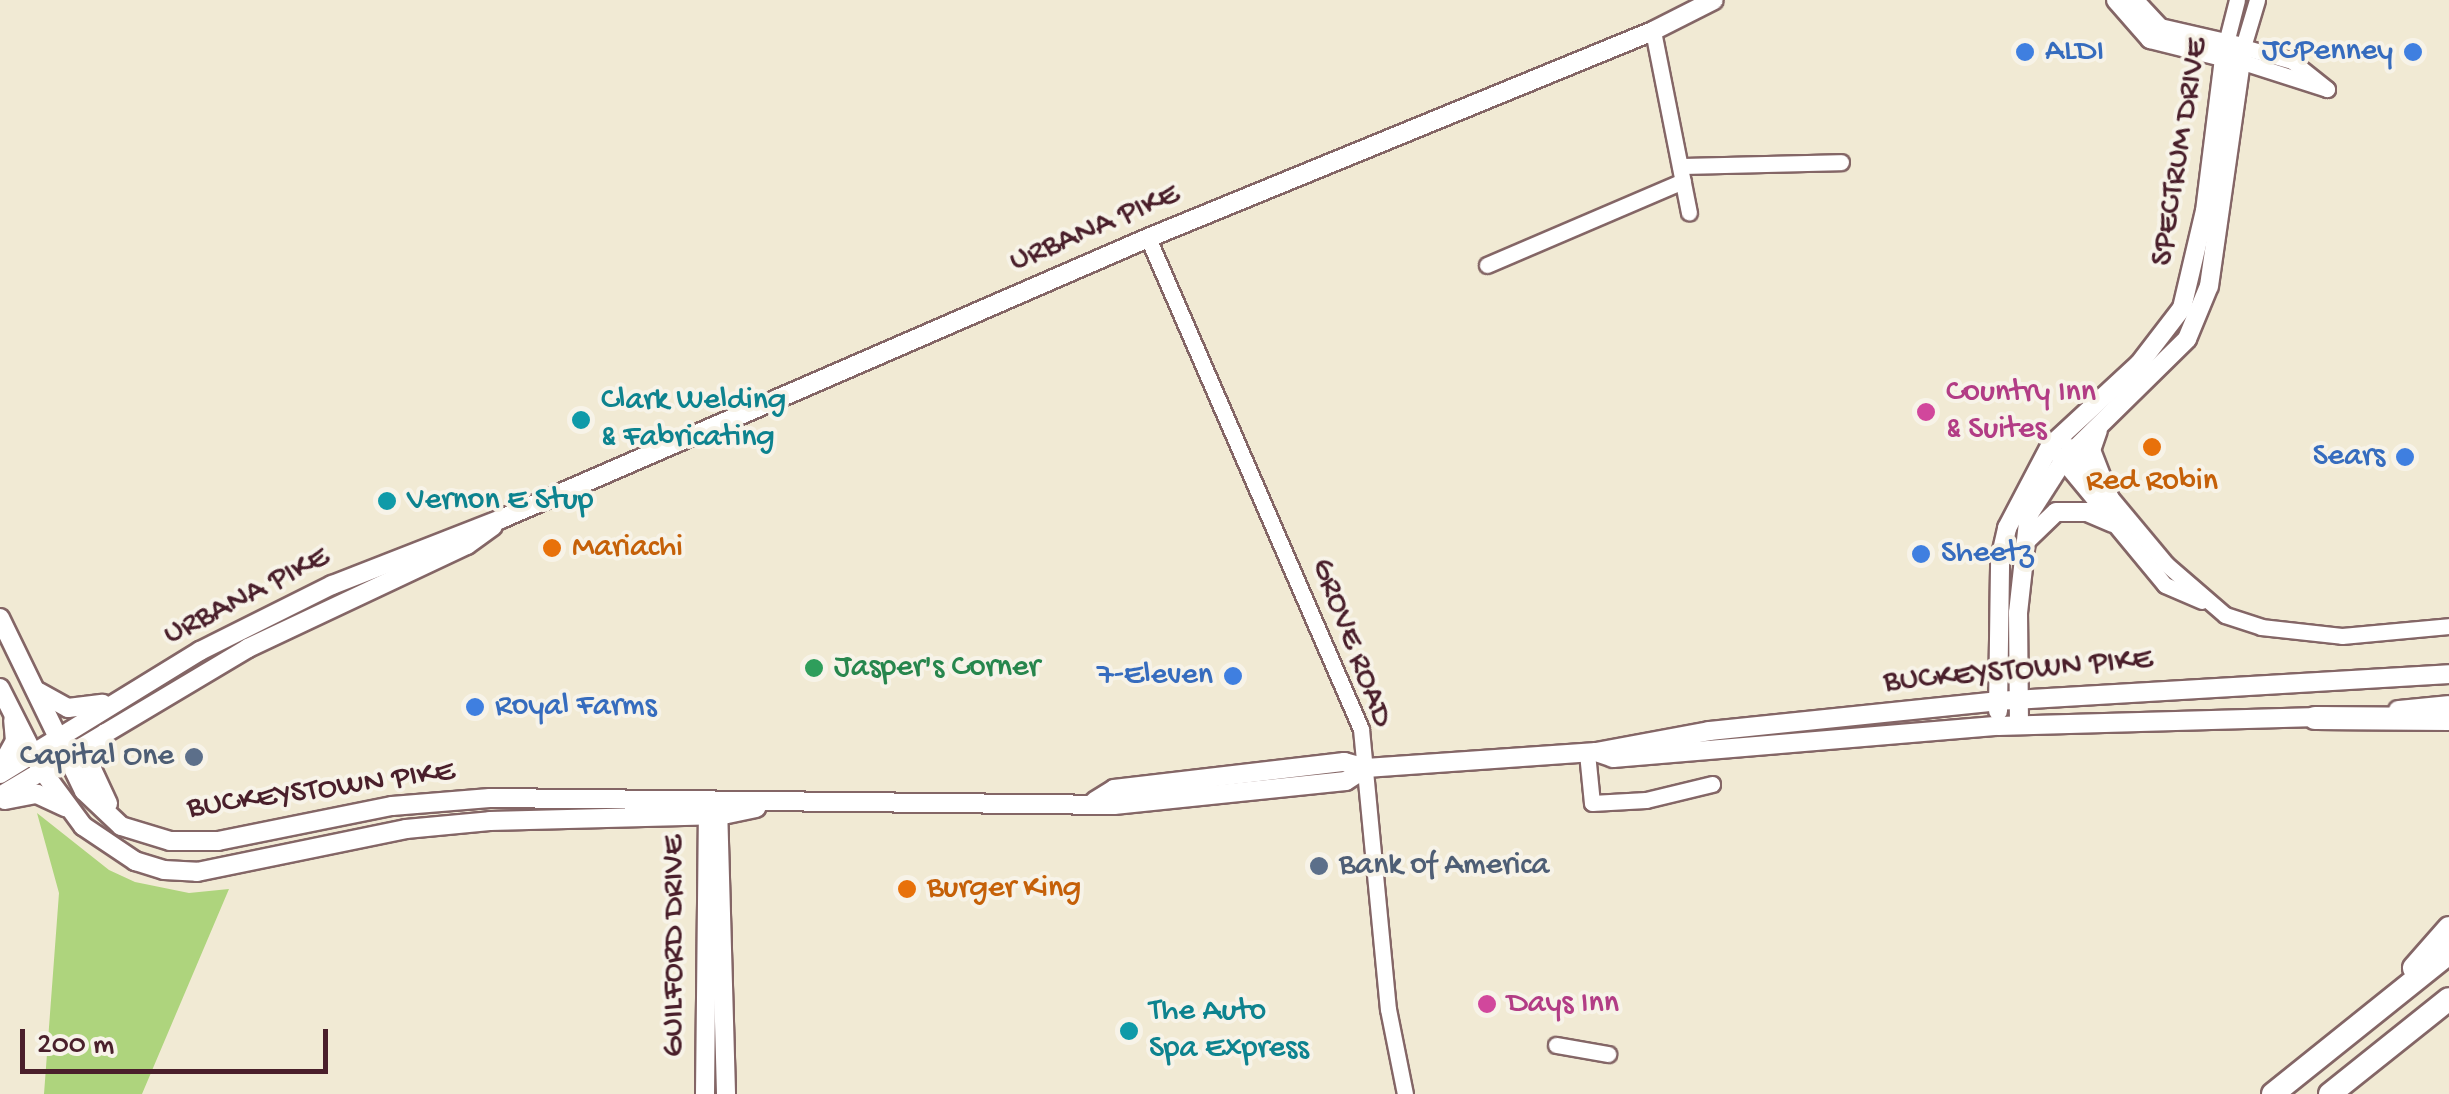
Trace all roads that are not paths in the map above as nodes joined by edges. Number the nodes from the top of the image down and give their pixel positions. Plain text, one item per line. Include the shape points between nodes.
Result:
1 (1714, 0) edge
2 (2116, 0) edge
3 (2134, 0) edge
4 (2237, 0) edge
5 (2257, 0) edge
6 (1654, 32) junction
7 (2233, 52) junction
8 (1841, 162) dead end
9 (1682, 174) junction
10 (1689, 212) dead end
11 (1148, 238) junction
12 (1487, 265) dead end
13 (2100, 426) junction
14 (2055, 441) junction
15 (2067, 457) junction
16 (2110, 499) junction
17 (501, 520) junction
18 (2113, 523) junction
19 (2022, 550) junction
20 (2202, 601) junction
21 (0, 618) edge
22 (2449, 626) edge
23 (2449, 674) edge
24 (29, 680) junction
25 (0, 688) edge
26 (2018, 699) junction
27 (118, 700) junction
28 (1998, 701) junction
29 (2449, 704) edge
30 (13, 714) junction
31 (2315, 718) junction
32 (2449, 719) edge
33 (2018, 725) junction
34 (112, 726) junction
35 (1998, 726) junction
36 (62, 744) junction
37 (1591, 753) junction
38 (36, 761) junction
39 (1366, 768) junction
40 (0, 771) edge
41 (1712, 784) dead end
42 (0, 798) edge
43 (714, 809) junction
44 (70, 811) junction
45 (623, 816) junction
46 (146, 836) junction
47 (705, 895) junction
48 (2449, 928) edge
49 (2449, 953) edge
50 (2393, 1000) junction
51 (2449, 1002) edge
52 (1556, 1045) dead end
53 (1608, 1054) dead end
54 (706, 1094) edge
55 (726, 1094) edge
56 (1405, 1094) edge
57 (2274, 1094) edge
58 (2330, 1094) edge

1 - 6 main road, URBANA PIKE
2 - 7 main road via 2150,39
3 - 7 main road via 2160,28
4 - 7 street, SPECTRUM DRIVE
5 - 7 street, SPECTRUM DRIVE
6 - 9 street
6 - 11 main road, URBANA PIKE
7 - 7 street via 2328,88 2292,61
7 - 13 main road, SPECTRUM DRIVE via 2212,268 2197,319 2172,356
7 - 14 main road, SPECTRUM DRIVE via 2182,308 2139,364
8 - 9 street
9 - 10 street
9 - 12 street
11 - 17 main road, URBANA PIKE
11 - 39 street, GROVE ROAD via 1334,657 1362,729
13 - 15 main road, SPECTRUM DRIVE
13 - 16 main road via 2091,450
14 - 15 street
14 - 28 main road, SPECTRUM DRIVE via 2007,528 2000,559
15 - 16 street
15 - 18 street
15 - 19 main road, SPECTRUM DRIVE via 2029,514
16 - 20 street
17 - 27 main road, URBANA PIKE via 332,585
17 - 34 main road, URBANA PIKE via 466,544 248,648
18 - 19 main road via 2088,512 2056,512
18 - 20 street via 2165,585
19 - 26 main road, SPECTRUM DRIVE
20 - 22 street via 2242,622 2298,633 2379,636
21 - 24 main road, BUCKEYSTOWN PIKE
23 - 26 main road, BUCKEYSTOWN PIKE
24 - 27 main road via 48,700 68,708
24 - 36 main road, BUCKEYSTOWN PIKE
25 - 30 main road, BUCKEYSTOWN PIKE
26 - 28 main road, BUCKEYSTOWN PIKE
26 - 33 main road, SPECTRUM DRIVE
27 - 36 main road, URBANA PIKE
28 - 35 main road, SPECTRUM DRIVE
28 - 37 main road, BUCKEYSTOWN PIKE via 1709,731
29 - 31 main road, BUCKEYSTOWN PIKE
30 - 38 main road, BUCKEYSTOWN PIKE
30 - 40 main road via 15,741
31 - 32 highway
31 - 33 main road, BUCKEYSTOWN PIKE
33 - 35 main road, BUCKEYSTOWN PIKE
34 - 36 main road, URBANA PIKE
34 - 46 main road via 93,751 100,794
35 - 37 main road, BUCKEYSTOWN PIKE via 1836,744 1613,758
36 - 38 main road, URBANA PIKE
36 - 46 main road, BUCKEYSTOWN PIKE via 103,812
37 - 39 main road, BUCKEYSTOWN PIKE
37 - 41 street via 1592,802 1646,800
38 - 40 main road
38 - 42 main road
38 - 44 main road, BUCKEYSTOWN PIKE
39 - 43 main road, BUCKEYSTOWN PIKE via 1344,762 1114,790 1095,801
39 - 56 street, GROVE ROAD via 1388,1009
42 - 44 main road via 38,794
43 - 45 main road, BUCKEYSTOWN PIKE
43 - 46 main road, BUCKEYSTOWN PIKE via 490,798 392,806 218,841
43 - 47 main road, GUILFORD DRIVE
43 - 55 main road, GUILFORD DRIVE
44 - 45 main road, BUCKEYSTOWN PIKE via 135,861 197,872 406,829
45 - 47 main road via 674,823 692,834
47 - 54 main road, GUILFORD DRIVE
48 - 50 highway
49 - 50 highway
50 - 57 highway
51 - 58 highway
52 - 53 street

